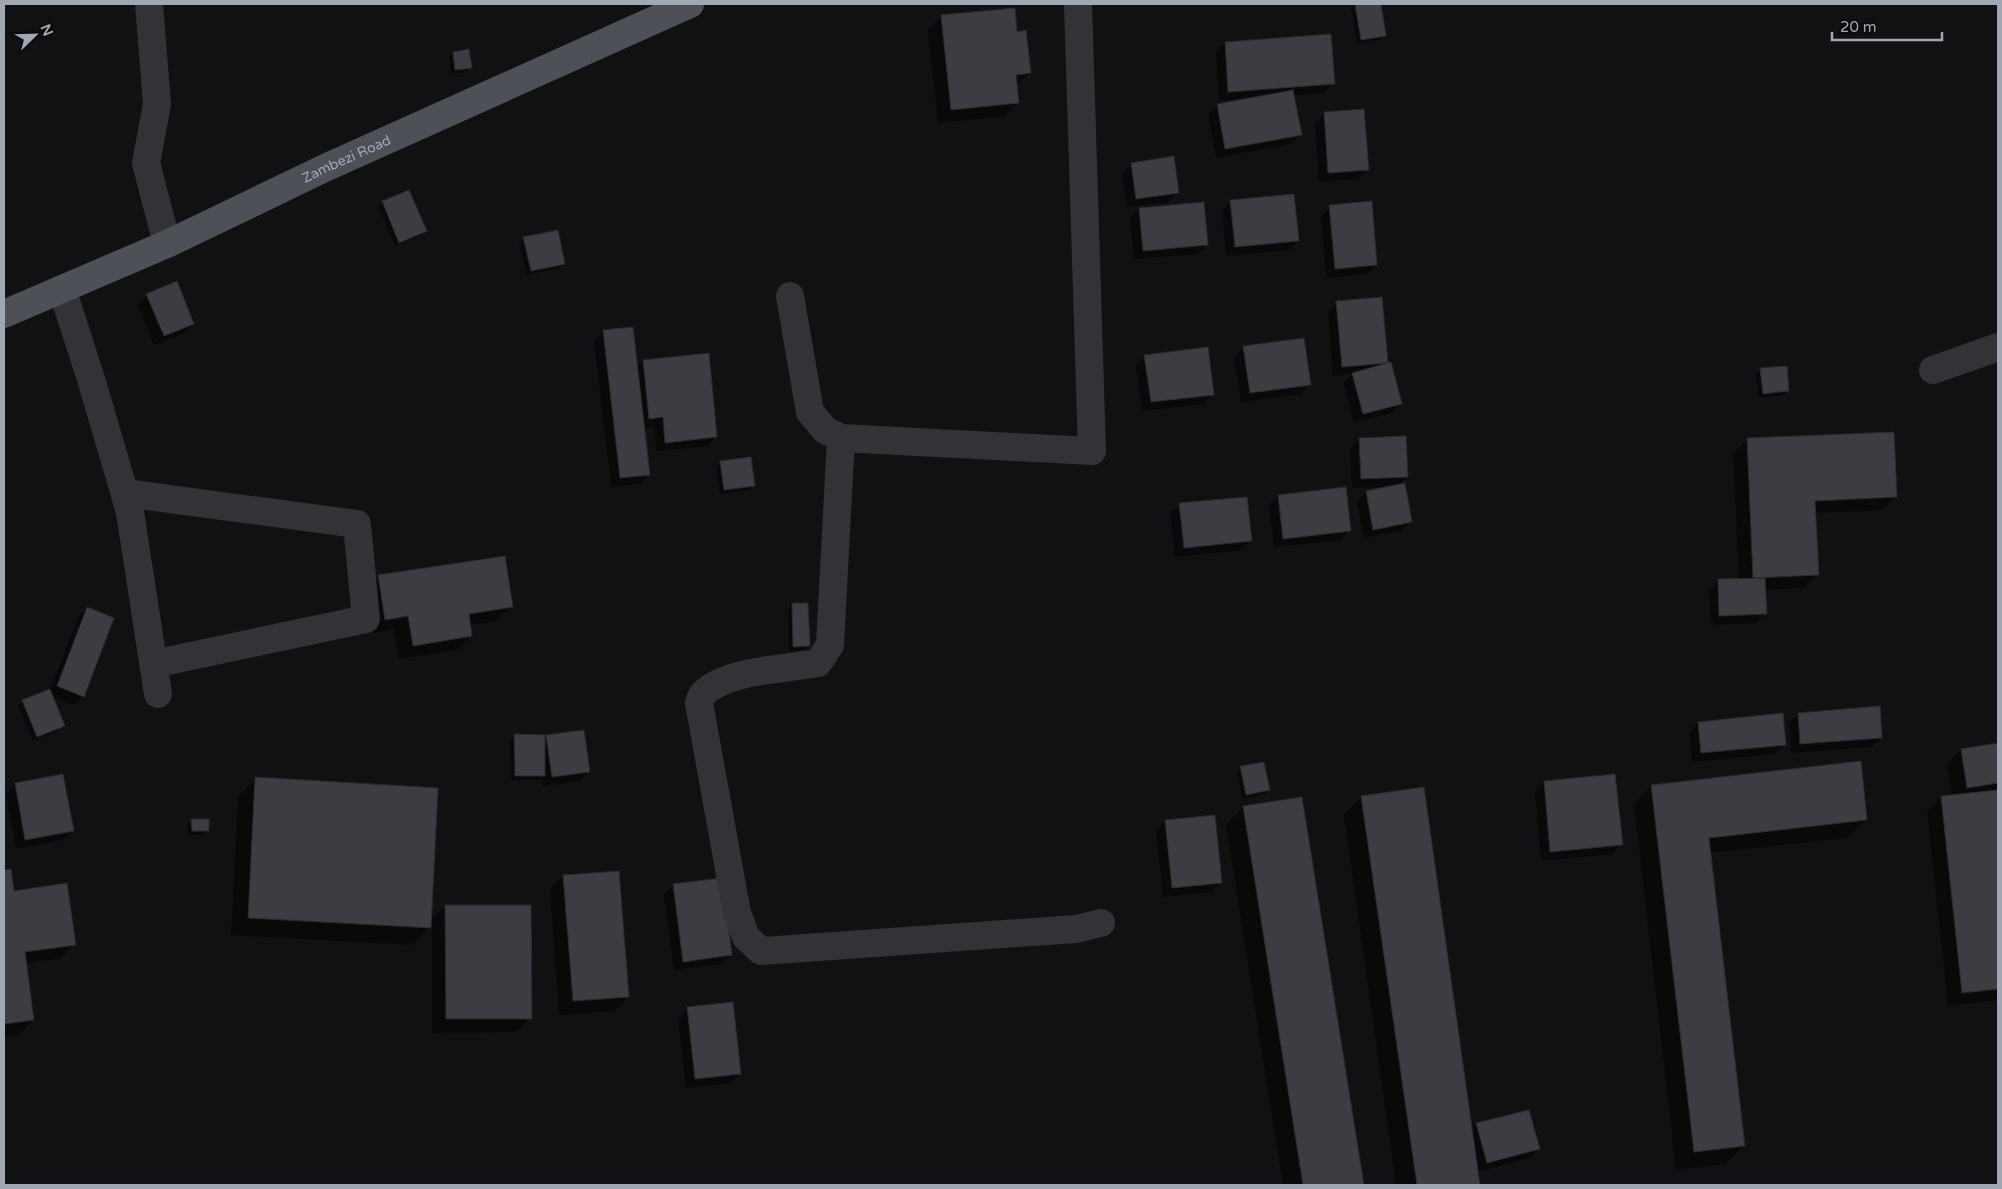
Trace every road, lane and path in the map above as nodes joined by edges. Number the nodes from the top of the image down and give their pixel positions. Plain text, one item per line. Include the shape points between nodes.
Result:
1 (149, 4) edge
2 (690, 4) edge
3 (1078, 4) edge
4 (167, 244) junction
5 (62, 289) junction
6 (790, 296) dead end
7 (4, 314) edge
8 (1998, 347) edge
9 (1933, 370) dead end
10 (841, 438) junction
11 (124, 493) junction
12 (153, 664) junction
13 (158, 694) dead end
14 (1101, 923) dead end

1 - 4 lane via 157,104 146,163
2 - 4 main road, Zambezi Road via 327,167
3 - 10 lane via 1092,451
4 - 5 main road, Zambezi Road
5 - 7 main road, Zambezi Road
5 - 11 lane
6 - 10 lane via 810,412 825,430
8 - 9 lane
10 - 14 lane via 830,645 818,663 741,674 703,694 699,703 737,913 746,937 761,951 1076,929
11 - 12 lane via 130,512
11 - 12 lane via 357,524 366,619
12 - 13 lane

